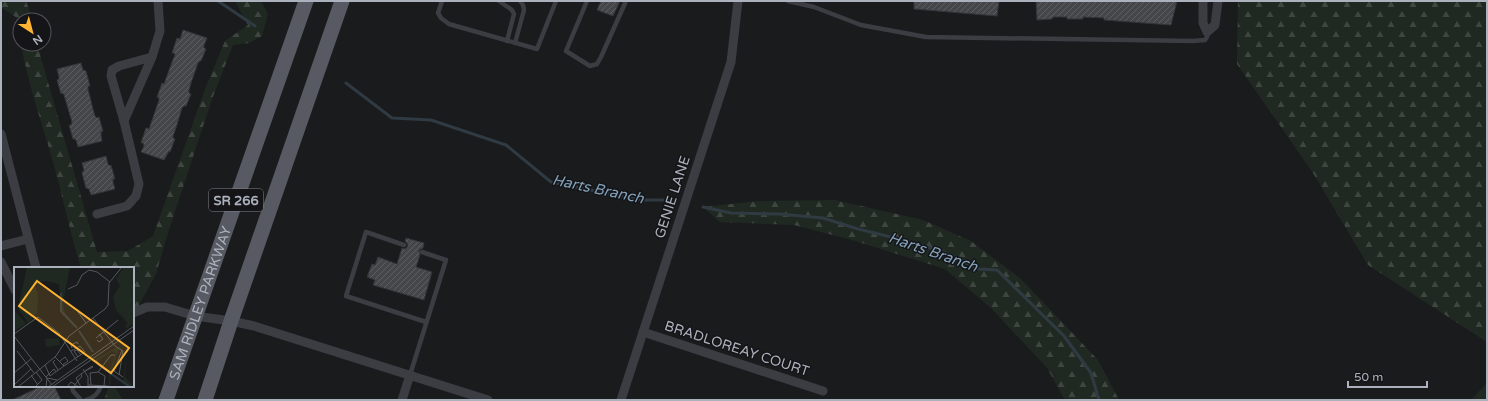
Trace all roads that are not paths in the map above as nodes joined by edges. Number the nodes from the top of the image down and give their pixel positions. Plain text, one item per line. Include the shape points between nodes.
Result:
1 (306, 1) edge
2 (333, 1) edge
3 (342, 1) edge
4 (349, 1) edge
5 (442, 1) edge
6 (500, 1) edge
7 (520, 1) edge
8 (556, 1) edge
9 (587, 1) edge
10 (626, 1) edge
11 (738, 1) edge
12 (788, 1) edge
13 (1203, 1) edge
14 (1218, 1) edge
15 (159, 3) edge
16 (335, 22) junction
17 (1207, 32) junction
18 (507, 41) junction
19 (515, 43) junction
20 (152, 57) junction
21 (124, 121) junction
22 (1, 134) edge
23 (97, 214) dead end
24 (28, 239) junction
25 (404, 245) dead end
26 (1, 246) edge
27 (422, 252) dead end
28 (1, 262) edge
29 (36, 267) edge
30 (12, 278) edge
31 (134, 313) edge
32 (195, 316) junction
33 (231, 321) junction
34 (426, 322) junction
35 (643, 332) junction
36 (410, 375) junction
37 (72, 387) edge
38 (100, 388) edge
39 (823, 391) dead end
40 (81, 400) edge
41 (86, 400) edge
42 (96, 400) edge
43 (166, 400) edge
44 (205, 400) edge
45 (402, 400) edge
46 (488, 400) edge
47 (621, 400) edge

1 - 32 main road, SAM RIDLEY PARKWAY / SR 266
2 - 16 main road
3 - 16 main road, SR 266
4 - 16 main road
5 - 18 lane via 438,13 449,24
6 - 18 lane via 514,14
7 - 19 lane via 524,10
8 - 19 lane via 537,49
9 - 10 lane via 566,50 590,66 597,64 601,57
11 - 35 street, GENIE LANE via 731,62
12 - 17 lane via 814,7 862,25 926,37 1192,41 1205,40
13 - 17 street via 1202,24
14 - 17 street via 1215,25
15 - 20 street via 160,31
16 - 33 main road, SR 266
18 - 19 lane
20 - 21 street
20 - 21 street via 112,70 110,76
21 - 23 street via 139,184 136,196 127,206
22 - 24 street
24 - 26 street
24 - 29 street
25 - 34 lane via 366,232 346,296
27 - 34 lane via 446,260
28 - 30 street
31 - 32 street via 147,307 165,307
32 - 33 street
32 - 43 main road, SAM RIDLEY PARKWAY / SR 266
33 - 36 street
33 - 44 main road, SR 266
34 - 36 lane
35 - 39 street, BRADLOREAY COURT
35 - 47 street, GENIE LANE
36 - 45 street
36 - 46 street
37 - 40 lane
38 - 41 lane via 93,399
38 - 42 lane

